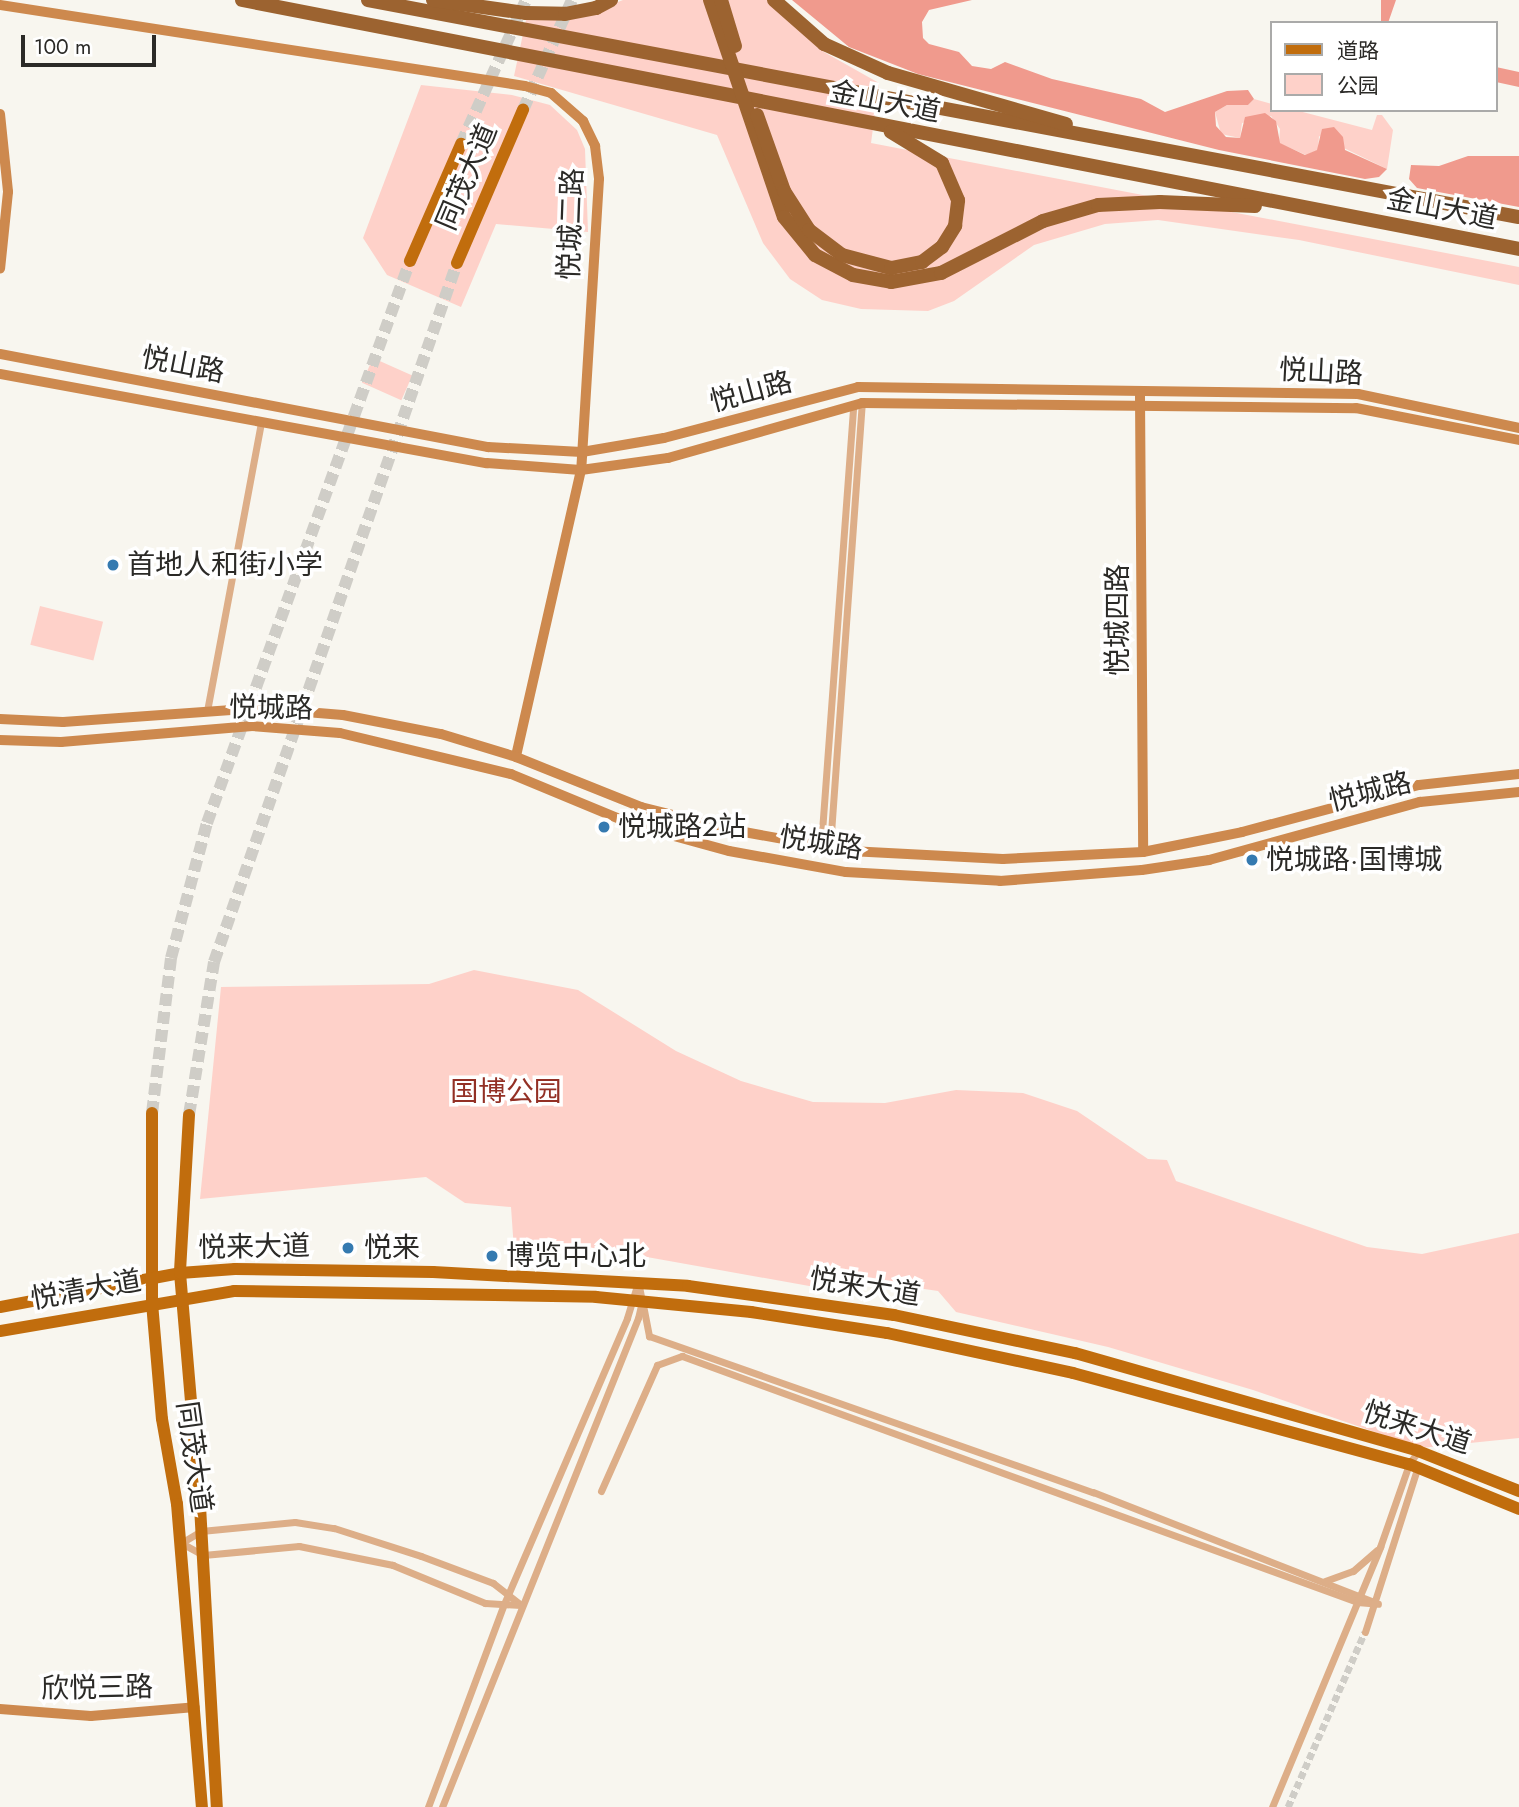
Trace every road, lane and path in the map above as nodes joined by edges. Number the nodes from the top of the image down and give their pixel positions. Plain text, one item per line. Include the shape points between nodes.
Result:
1 (242, 0) edge
2 (368, 0) edge
3 (433, 0) edge
4 (611, 0) edge
5 (710, 0) edge
6 (721, 0) edge
7 (774, 0) edge
8 (0, 5) edge
9 (729, 44) junction
10 (523, 110) tunnel mouth
11 (0, 114) edge
12 (877, 125) junction
13 (461, 144) tunnel mouth
14 (1152, 148) junction
15 (768, 163) junction
16 (1301, 208) junction
17 (1519, 217) edge
18 (1519, 249) edge
19 (410, 261) tunnel mouth
20 (457, 263) tunnel mouth
21 (0, 269) edge
22 (0, 354) edge
23 (0, 374) edge
24 (1140, 388) junction
25 (1140, 403) junction
26 (857, 404) junction
27 (261, 422) junction
28 (1519, 428) edge
29 (1519, 440) edge
30 (582, 452) junction
31 (580, 470) junction
32 (206, 711) junction
33 (0, 719) edge
34 (0, 740) edge
35 (516, 757) junction
36 (1519, 774) edge
37 (1519, 792) edge
38 (826, 846) junction
39 (1143, 852) junction
40 (152, 1113) tunnel mouth
41 (189, 1115) tunnel mouth
42 (180, 1273) junction
43 (151, 1279) junction
44 (638, 1281) junction
45 (181, 1298) junction
46 (635, 1300) junction
47 (152, 1303) junction
48 (0, 1307) edge
49 (0, 1331) edge
50 (1418, 1451) junction
51 (1413, 1465) junction
52 (601, 1491) dead end
53 (1519, 1491) edge
54 (1519, 1509) edge
55 (201, 1531) junction
56 (181, 1543) junction
57 (1380, 1547) junction
58 (203, 1555) junction
59 (1324, 1581) junction
60 (509, 1595) junction
61 (1358, 1598) junction
62 (504, 1604) junction
63 (1378, 1604) junction
64 (522, 1605) junction
65 (1365, 1632) tunnel mouth
66 (195, 1707) junction
67 (0, 1709) edge
68 (202, 1807) edge
69 (217, 1807) edge
70 (428, 1807) edge
71 (442, 1807) edge
72 (1272, 1807) edge

1 - 12 highway, 金山大道
2 - 14 highway, 金山大道
3 - 4 highway via 565,14
5 - 9 highway
6 - 9 highway
7 - 14 highway via 824,44 888,74
8 - 30 main road, 悦城二路 via 525,86 551,93 568,104 595,146 599,179
9 - 15 highway
10 - 20 main road, 同茂大道
11 - 21 main road via 8,192
12 - 15 highway via 934,157 955,186 955,226 942,247 922,262 875,267 825,245 795,211
12 - 16 highway, 金山大道
13 - 19 main road, 同茂大道
14 - 17 highway, 金山大道
15 - 16 highway via 784,217 815,255 853,275 891,282 941,273 1043,221 1098,205 1160,202
16 - 18 highway, 金山大道
22 - 30 main road, 悦山路 via 488,447
23 - 27 main road, 悦山路
24 - 25 main road, 悦城四路
24 - 28 main road, 悦山路 via 1358,394
24 - 30 main road, 悦山路 via 858,387 664,438
25 - 26 main road, 悦山路
25 - 29 main road, 悦山路 via 1356,408
25 - 39 main road, 悦城四路
26 - 31 main road, 悦山路 via 668,458
26 - 38 street
27 - 31 main road, 悦山路 via 487,463
27 - 32 street
30 - 31 main road, 悦城二路
31 - 35 main road, 悦城二路
32 - 33 main road, 悦城路 via 63,722
32 - 35 main road, 悦城路 via 257,708 343,715 441,734
34 - 37 main road, 悦城路 via 61,742 253,726 340,733 511,774 634,825 729,851 846,872 1000,881 1209,860 1420,802
35 - 38 main road, 悦城路 via 641,807
36 - 39 main road, 悦城路 via 1407,787 1242,832
38 - 39 main road, 悦城路 via 1003,859
40 - 43 main road, 同茂大道
41 - 42 main road, 同茂大道
42 - 43 main road, 悦清大道
42 - 44 main road, 悦来大道 via 317,1270
42 - 45 main road, 同茂大道
43 - 47 main road, 同茂大道
43 - 48 main road, 悦清大道
44 - 46 street
44 - 46 street
44 - 50 main road, 悦来大道 via 894,1315 1075,1353
45 - 46 main road, 悦来大道 via 234,1291
45 - 47 main road, 悦清大道
45 - 55 main road, 同茂大道
46 - 51 main road, 悦来大道 via 887,1333 1073,1373
46 - 59 street via 649,1336 1093,1492
46 - 60 street
46 - 64 street
47 - 49 main road, 悦清大道
47 - 56 main road, 同茂大道 via 162,1419
50 - 51 street
50 - 53 main road, 悦来大道
51 - 54 main road, 悦来大道
51 - 57 street
51 - 63 street
52 - 61 street via 657,1365 665,1358 682,1356
55 - 56 street
55 - 58 main road, 同茂大道
55 - 60 street via 295,1522 334,1528 493,1583
56 - 58 street
56 - 66 main road, 同茂大道
57 - 59 street via 1353,1571
57 - 61 street
58 - 62 street via 299,1546 393,1565 485,1603
58 - 69 main road, 同茂大道
59 - 61 street
60 - 62 street
60 - 64 street
61 - 63 street
61 - 72 street
62 - 64 street
62 - 70 street
63 - 65 street
64 - 71 street
66 - 67 main road, 欣悦三路 via 92,1716
66 - 68 main road, 同茂大道

